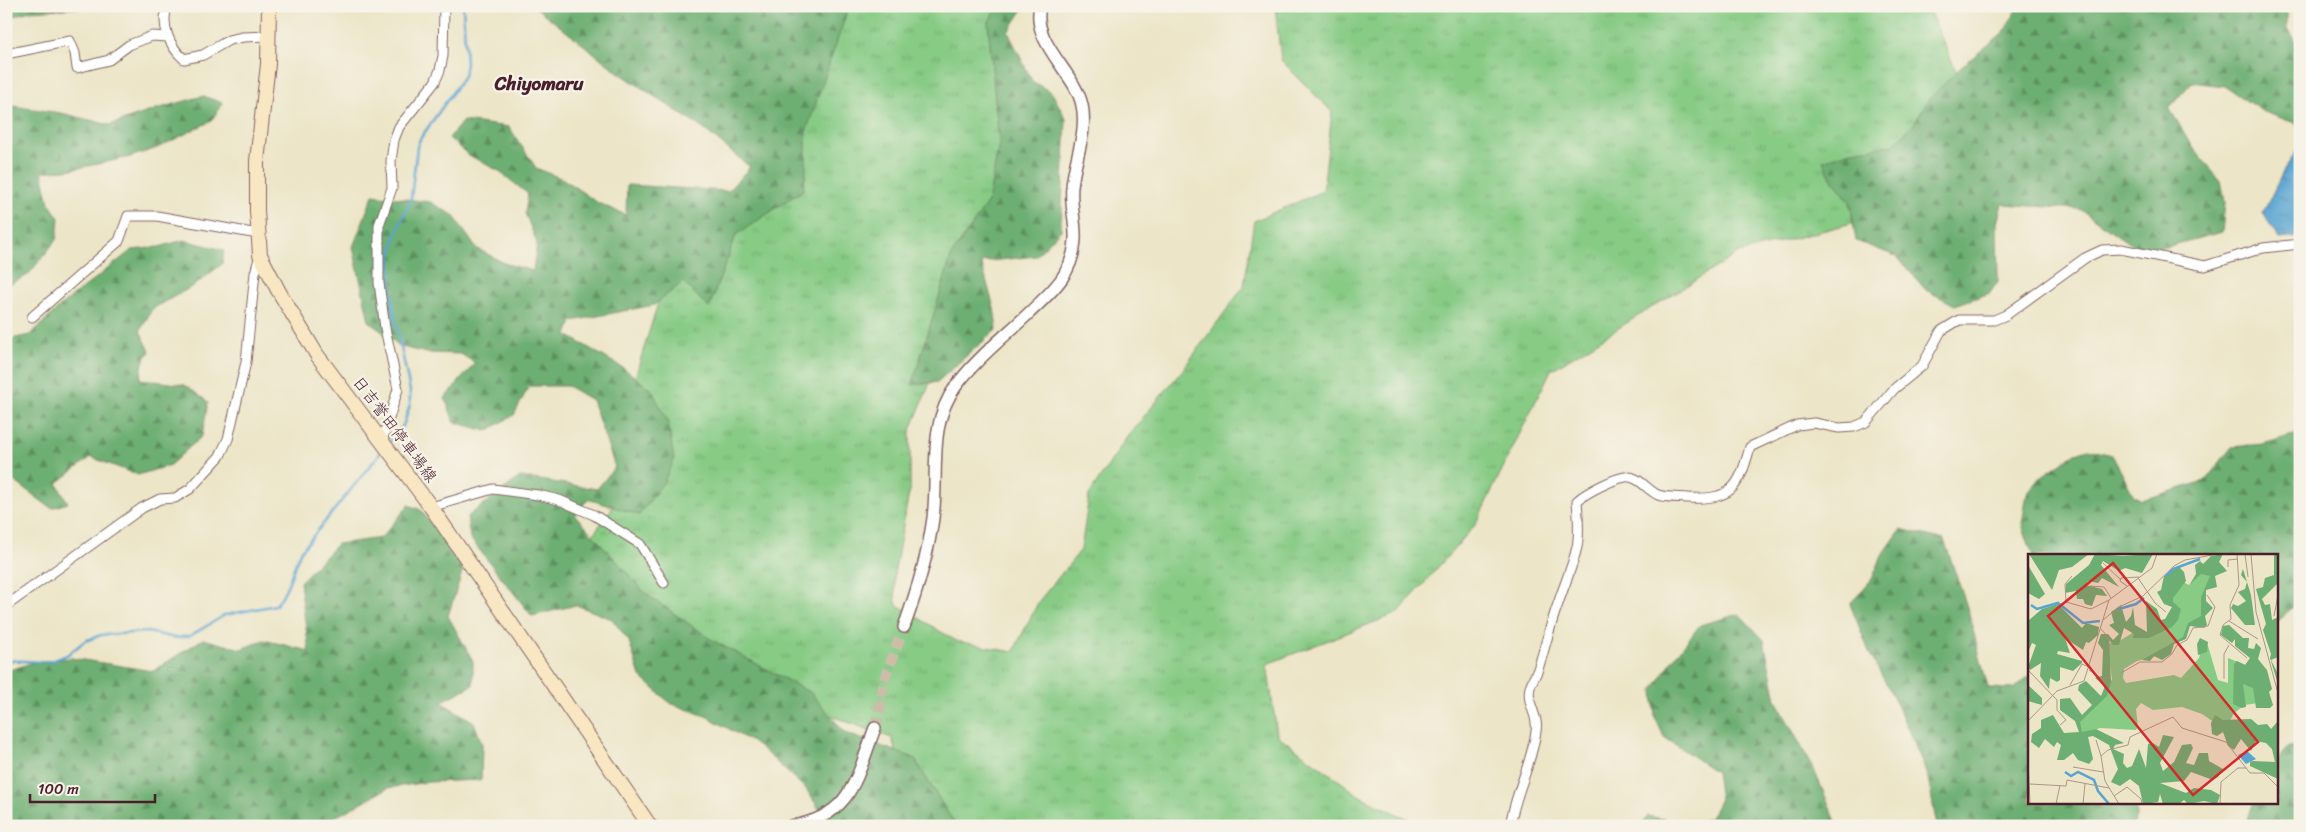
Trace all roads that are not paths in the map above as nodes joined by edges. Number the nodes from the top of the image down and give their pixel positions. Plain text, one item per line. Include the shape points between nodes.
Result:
1 (166, 6) edge
2 (269, 6) edge
3 (444, 6) edge
4 (1040, 6) edge
5 (269, 36) junction
6 (168, 37) junction
7 (6, 54) edge
8 (258, 234) junction
9 (2300, 244) edge
10 (260, 255) junction
11 (32, 318) dead end
12 (382, 441) junction
13 (431, 507) junction
14 (664, 583) dead end
15 (6, 606) edge
16 (904, 627) tunnel mouth
17 (875, 728) tunnel mouth
18 (650, 826) edge
19 (792, 826) edge
20 (1510, 826) edge

1 - 6 street via 164,29
2 - 5 main road, 日吉誉田停車場線
3 - 12 street via 440,70 435,82 399,127 391,161 392,188 379,225 379,283 398,389
4 - 16 street via 1043,35 1082,103 1084,125 1072,186 1075,240 1070,262 1054,290 970,370 955,387 942,413 936,440 934,515 928,553
5 - 6 street via 229,40 203,55 184,59
5 - 8 main road, 日吉誉田停車場線 via 257,161
6 - 7 street via 152,36 109,60 77,68 70,41
8 - 10 main road, 日吉誉田停車場線
8 - 11 street via 157,216 128,216 119,241
9 - 20 street via 2263,248 2205,266 2121,249 2102,250 2085,258 2006,315 1994,320 1959,320 1941,331 1922,366 1894,389 1866,422 1839,428 1814,423 1797,425 1759,441 1750,447 1733,489 1718,497 1659,495 1634,478 1625,477 1583,495 1577,501 1578,544 1573,563 1531,685 1528,700 1537,726 1535,740
10 - 12 main road, 日吉誉田停車場線 via 317,355
10 - 15 street via 254,273 246,362 228,440 220,456 190,489 175,498 160,499 142,508
12 - 13 main road, 日吉誉田停車場線
13 - 14 street via 493,490 559,500 594,515 640,544
13 - 18 main road, 日吉誉田停車場線
17 - 19 street via 856,780 842,802 824,817

